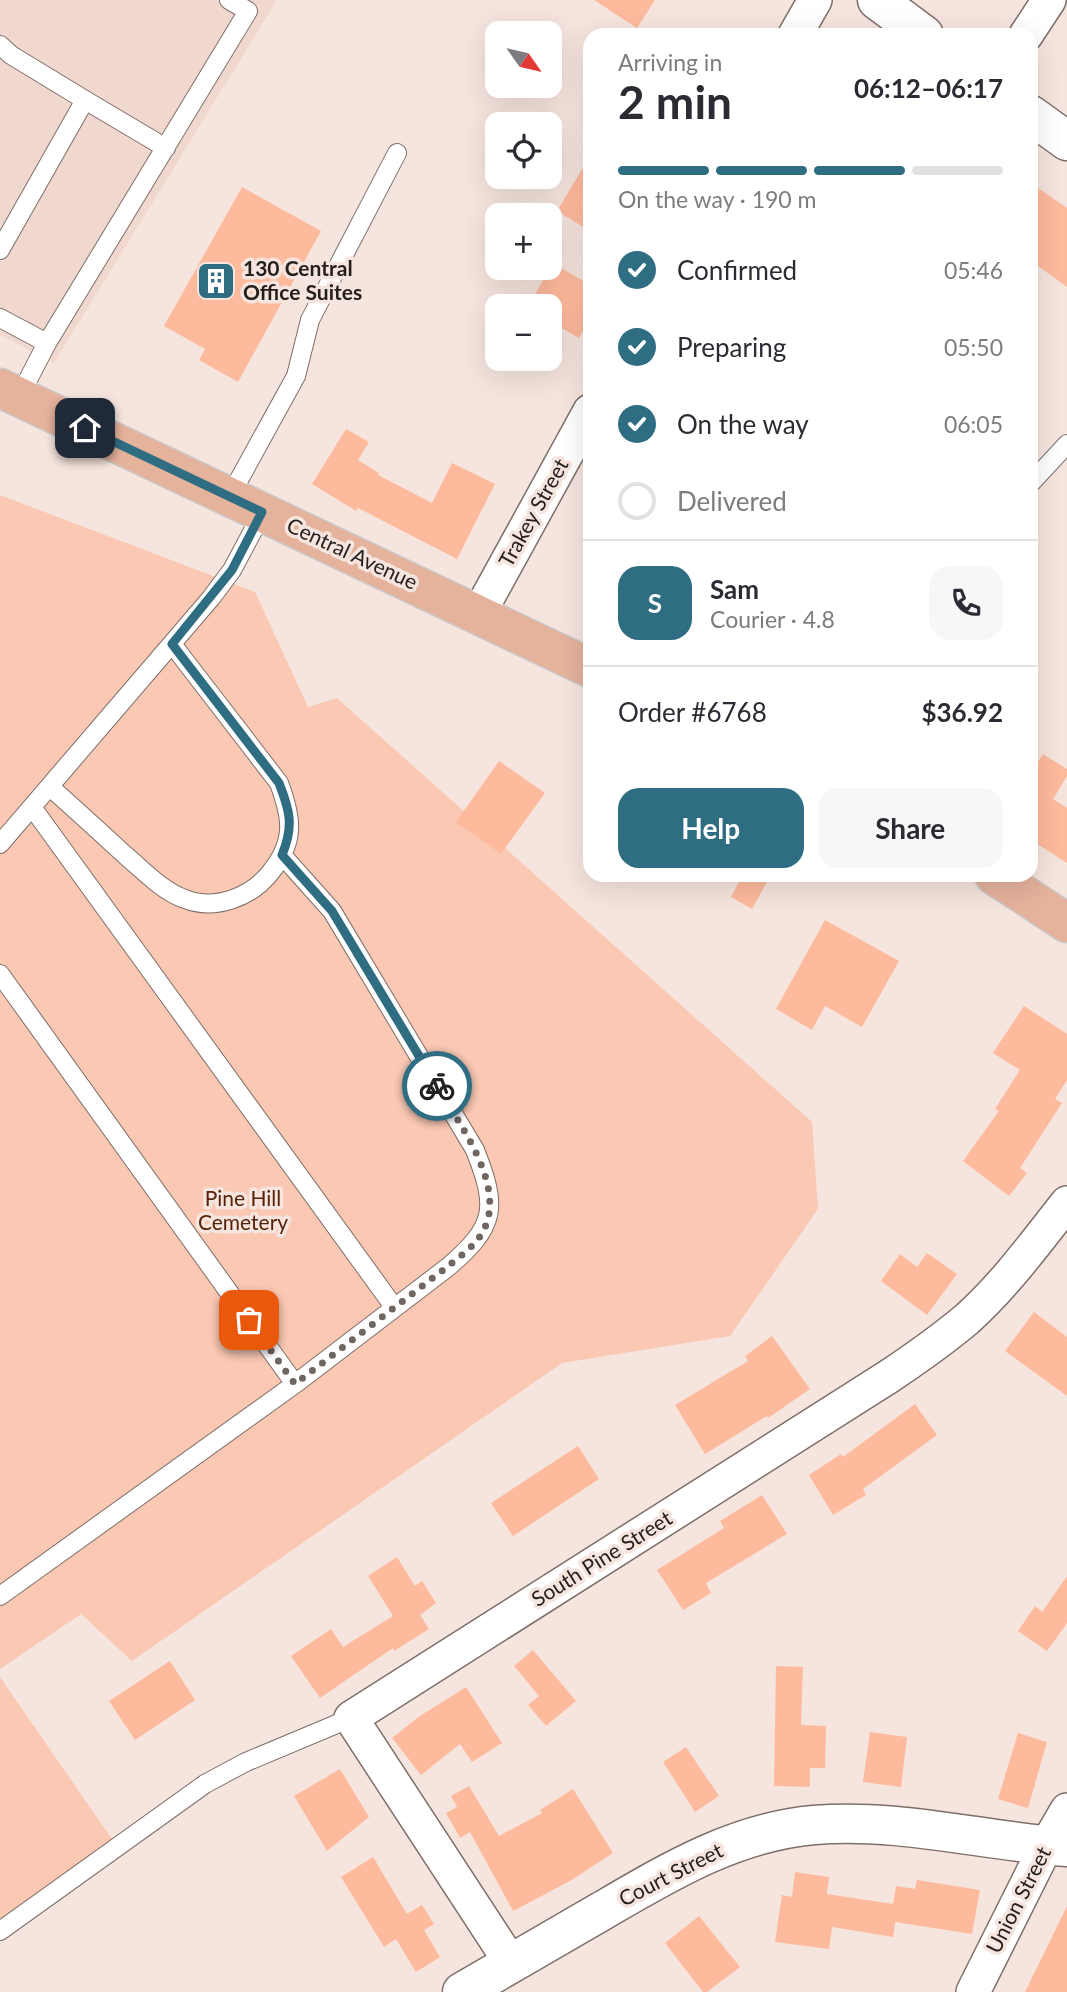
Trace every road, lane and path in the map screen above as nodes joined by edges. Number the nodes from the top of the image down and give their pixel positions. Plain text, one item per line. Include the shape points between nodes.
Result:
1 (229, 0) edge
2 (814, 0) edge
3 (877, 0) edge
4 (1049, 0) edge
5 (799, 28) edge
6 (915, 28) edge
7 (1031, 28) edge
8 (0, 45) edge
9 (85, 100) junction
10 (1038, 120) edge
11 (1067, 141) edge
12 (166, 148) junction
13 (397, 153) dead end
14 (0, 250) edge
15 (0, 318) edge
16 (47, 343) junction
17 (10, 392) edge
18 (583, 424) edge
19 (1067, 444) edge
20 (1038, 475) edge
21 (246, 504) junction
22 (478, 615) junction
23 (172, 644) junction
24 (583, 665) edge
25 (50, 787) junction
26 (32, 807) junction
27 (0, 844) edge
28 (282, 855) junction
29 (1005, 882) edge
30 (1067, 923) edge
31 (0, 974) edge
32 (1067, 1203) edge
33 (394, 1307) junction
34 (295, 1384) junction
35 (0, 1596) edge
36 (351, 1718) junction
37 (1067, 1810) edge
38 (1056, 1847) edge
39 (0, 1931) edge
40 (511, 1963) junction
41 (462, 1992) edge
42 (973, 1992) edge

1 - 12 lane via 248,11
2 - 5 street
3 - 6 street
4 - 7 street
8 - 9 lane
9 - 12 lane
9 - 14 lane
10 - 11 street
12 - 16 lane
13 - 21 lane via 310,320 296,376
15 - 16 lane
16 - 17 lane
17 - 21 main road, Central Avenue
18 - 22 street, Trakey Street
19 - 20 lane
21 - 22 main road, Central Avenue
21 - 23 lane via 232,570
22 - 24 main road, Central Avenue
23 - 25 lane
23 - 28 lane via 279,783 289,808 290,836
25 - 26 lane
25 - 28 lane via 154,880 183,899 203,904 224,902 248,892 270,874
26 - 27 lane
26 - 33 lane
28 - 33 lane via 332,911 475,1150 488,1183 489,1210 483,1233 455,1261
29 - 30 main road
31 - 34 lane
32 - 36 street, South Pine Street via 969,1317 935,1345
33 - 34 lane
34 - 35 lane
36 - 39 lane via 205,1784
36 - 40 street
37 - 38 street, Union Street
38 - 40 street, Court Street via 870,1825 814,1825 775,1831 719,1847 672,1870
38 - 42 street, Union Street
40 - 41 street, Court Street

